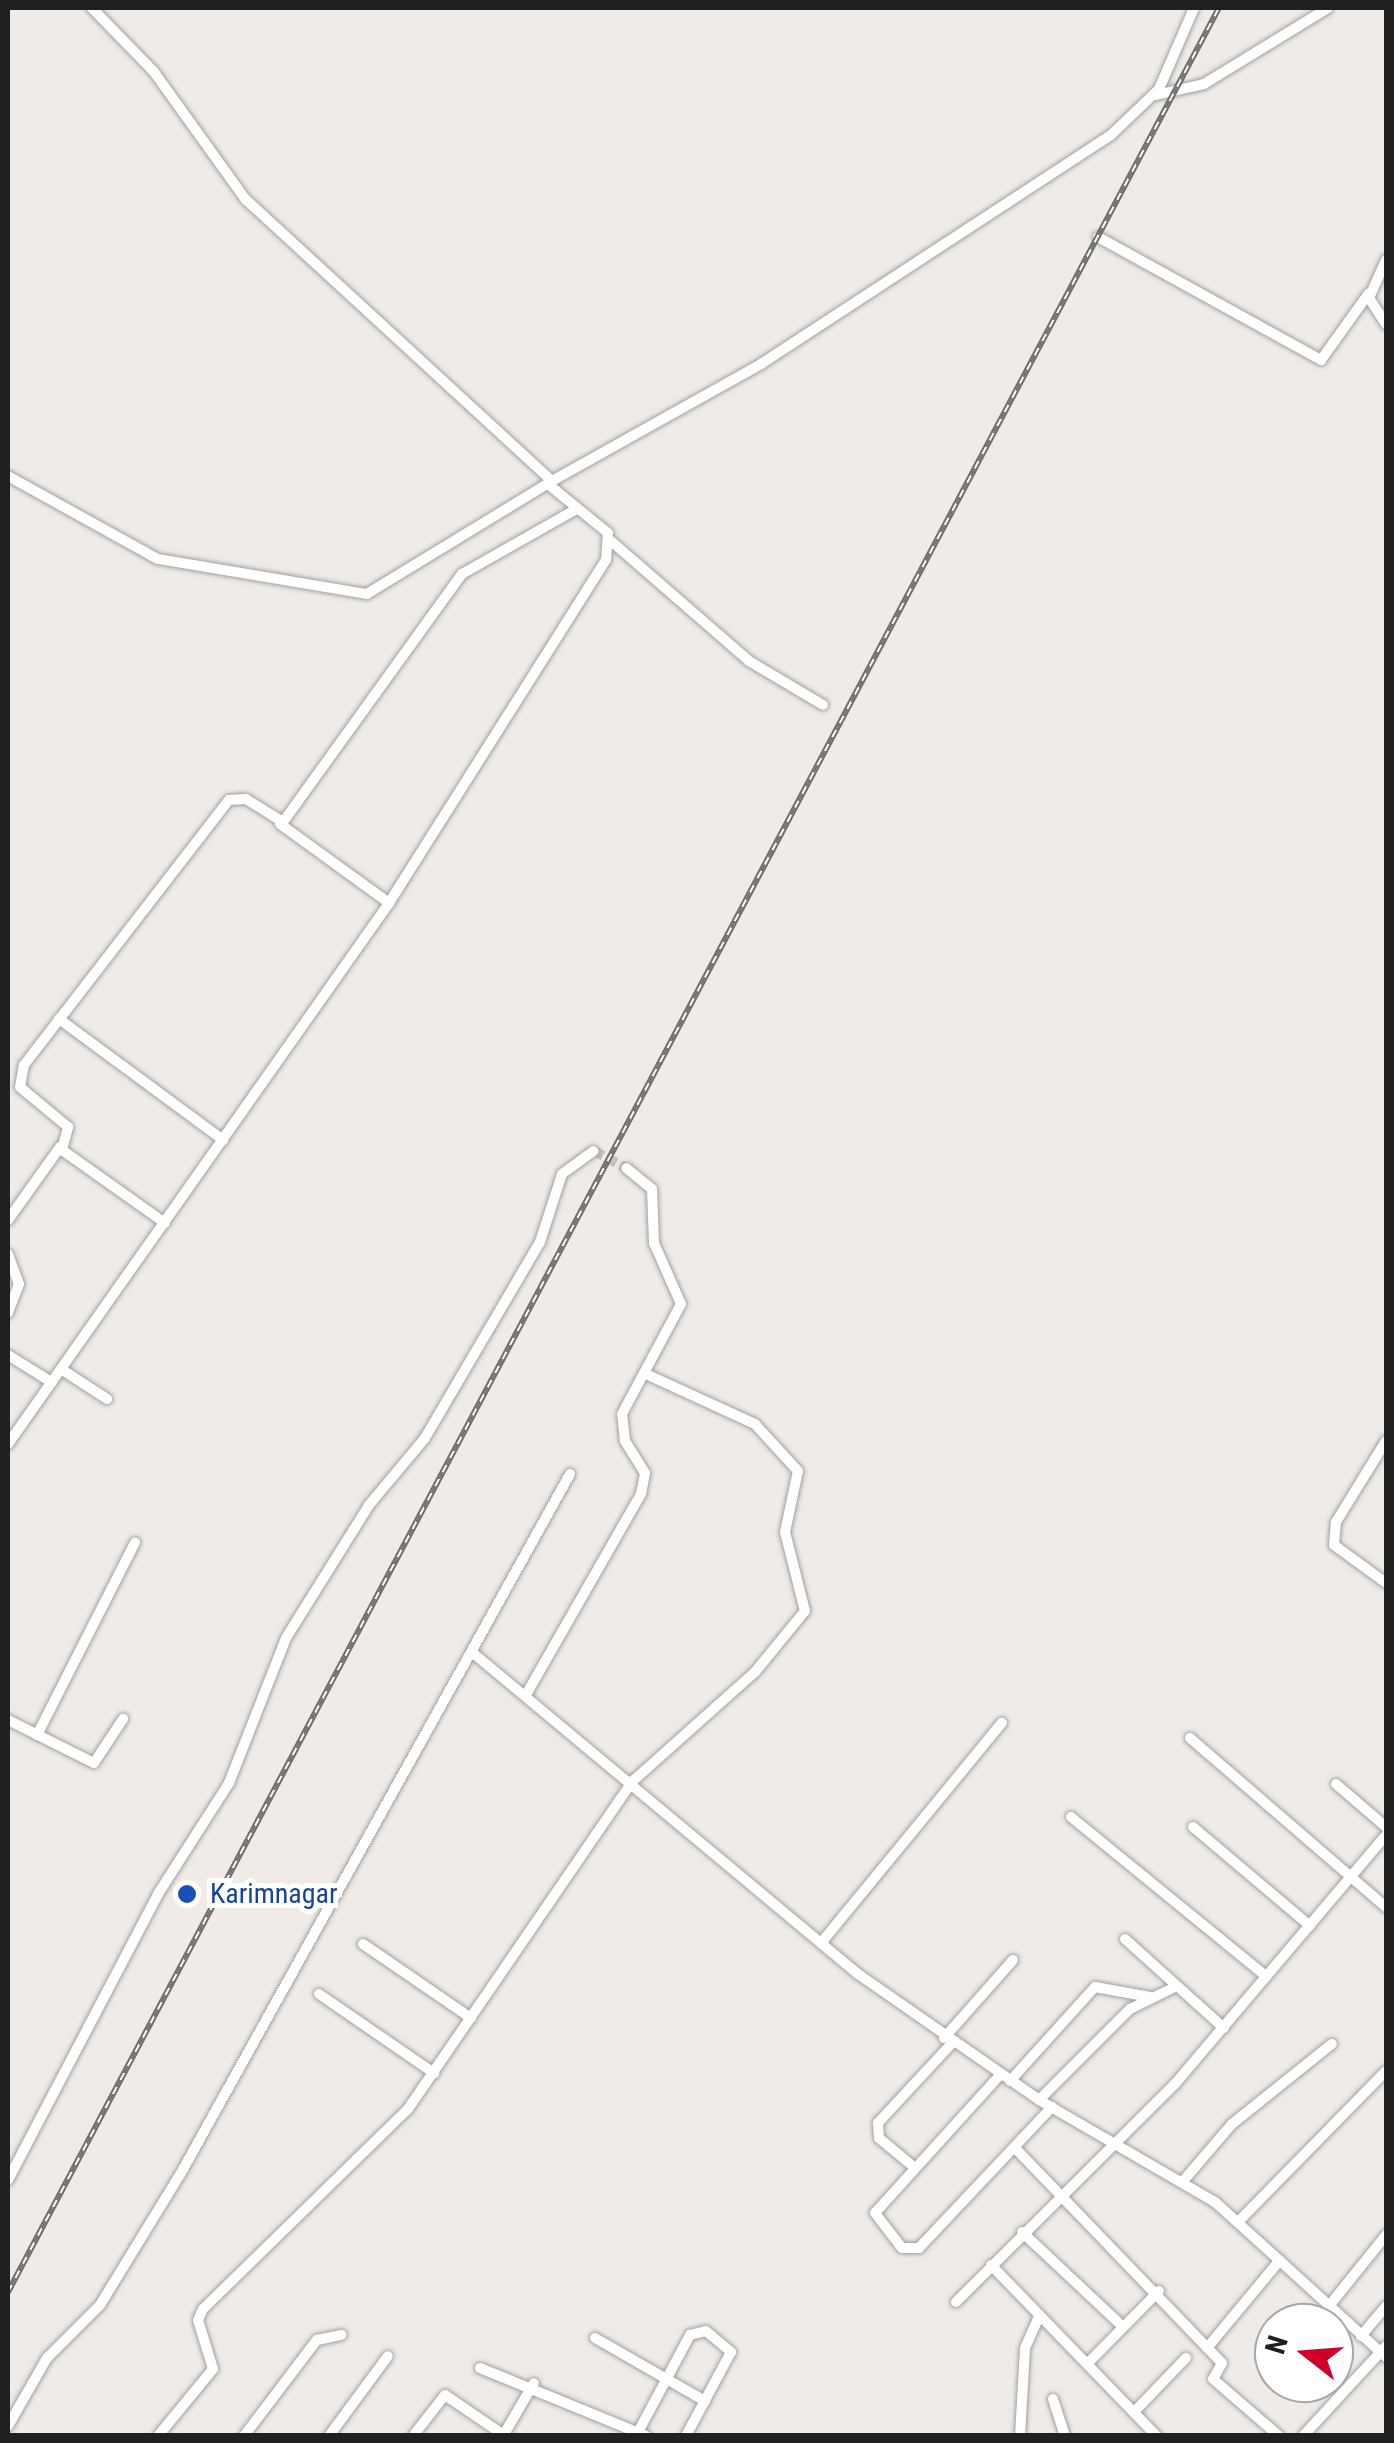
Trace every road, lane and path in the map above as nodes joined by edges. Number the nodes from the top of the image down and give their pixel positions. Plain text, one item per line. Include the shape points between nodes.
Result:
1 (92, 8) edge
2 (1194, 8) edge
3 (1328, 8) edge
4 (1156, 94) junction
5 (1098, 237) dead end
6 (1386, 260) edge
7 (1369, 294) junction
8 (1386, 324) edge
9 (8, 476) edge
10 (550, 482) junction
11 (578, 508) junction
12 (611, 541) junction
13 (823, 704) dead end
14 (280, 824) junction
15 (389, 903) junction
16 (59, 1019) junction
17 (223, 1140) junction
18 (60, 1147) junction
19 (594, 1151) dead end
20 (626, 1168) tunnel mouth
21 (8, 1220) edge
22 (165, 1222) junction
23 (8, 1254) edge
24 (8, 1313) edge
25 (8, 1354) edge
26 (61, 1369) junction
27 (648, 1375) junction
28 (51, 1382) junction
29 (108, 1399) dead end
30 (1386, 1441) edge
31 (8, 1443) edge
32 (570, 1474) dead end
33 (135, 1543) dead end
34 (1386, 1583) edge
35 (473, 1653) junction
36 (527, 1693) junction
37 (123, 1719) dead end
38 (8, 1720) edge
39 (1002, 1724) dead end
40 (36, 1735) junction
41 (1190, 1738) dead end
42 (633, 1781) junction
43 (1336, 1784) dead end
44 (1071, 1816) dead end
45 (1193, 1827) dead end
46 (1386, 1827) edge
47 (1386, 1835) edge
48 (1353, 1878) junction
49 (1386, 1907) edge
50 (1310, 1926) junction
51 (1125, 1939) dead end
52 (821, 1943) junction
53 (363, 1944) dead end
54 (1013, 1960) dead end
55 (1266, 1976) junction
56 (1176, 1986) junction
57 (319, 1994) dead end
58 (1150, 1997) junction
59 (471, 2018) junction
60 (1224, 2028) junction
61 (948, 2040) junction
62 (1332, 2044) dead end
63 (1386, 2071) edge
64 (434, 2073) junction
65 (1005, 2078) junction
66 (1039, 2100) junction
67 (1052, 2107) junction
68 (1115, 2140) junction
69 (1014, 2148) junction
70 (915, 2168) junction
71 (8, 2180) edge
72 (1184, 2180) junction
73 (1061, 2192) junction
74 (1238, 2221) junction
75 (1022, 2232) junction
76 (1386, 2236) edge
77 (1280, 2260) junction
78 (991, 2265) junction
79 (1159, 2291) junction
80 (956, 2302) dead end
81 (1326, 2303) edge
82 (1331, 2303) edge
83 (1386, 2306) edge
84 (1040, 2315) junction
85 (1121, 2325) junction
86 (1354, 2329) edge
87 (341, 2335) dead end
88 (1361, 2336) junction
89 (595, 2338) dead end
90 (1207, 2348) junction
91 (1385, 2352) edge
92 (388, 2356) dead end
93 (1186, 2358) dead end
94 (1088, 2362) junction
95 (480, 2368) dead end
96 (667, 2378) junction
97 (534, 2384) junction
98 (1053, 2399) dead end
99 (705, 2401) junction
100 (1134, 2412) junction
101 (8, 2426) edge
102 (640, 2434) edge
103 (504, 2435) edge
104 (158, 2436) edge
105 (244, 2436) edge
106 (328, 2436) edge
107 (413, 2436) edge
108 (686, 2436) edge
109 (1020, 2436) edge
110 (1065, 2436) edge
111 (1157, 2436) edge
112 (1279, 2436) edge
113 (1303, 2436) edge

1 - 10 street via 154,72 246,200
2 - 4 street
3 - 4 street via 1204,84
4 - 10 street via 1111,134 804,336
5 - 7 street via 1321,360
6 - 7 street
7 - 8 street
9 - 10 street via 158,559 367,594
10 - 11 street
11 - 12 street
11 - 14 street via 462,574
12 - 13 street via 750,662
12 - 15 street
14 - 15 street
14 - 16 street via 246,799 229,800
15 - 17 street
16 - 17 street
16 - 18 street via 19,1081 66,1123
17 - 22 street
18 - 21 street
18 - 22 street
19 - 71 street via 574,1160 550,1194 545,1231 505,1304 286,1638 229,1782 158,1894
20 - 27 street via 652,1190 654,1243 682,1292
22 - 26 street
23 - 24 street via 19,1284
25 - 28 street
26 - 28 street
26 - 29 street
27 - 36 street via 620,1428 645,1473 641,1494
27 - 42 street via 754,1424 798,1471 785,1532 804,1612 755,1672
28 - 31 street
30 - 34 street via 1336,1522 1334,1545
32 - 35 street
33 - 40 street
35 - 36 street
35 - 101 street via 181,2173 100,2306 48,2358
36 - 42 street
37 - 40 street via 94,1763
38 - 40 street
39 - 52 street
41 - 48 street
42 - 52 street
42 - 59 street
43 - 46 street
44 - 55 street
45 - 50 street
47 - 48 street
48 - 49 street
48 - 50 street
50 - 55 street
51 - 56 street
52 - 61 street
53 - 59 street
54 - 61 street
55 - 60 street
56 - 58 street
56 - 60 street
57 - 64 street
58 - 65 street via 1095,1988
58 - 66 street
59 - 64 street
60 - 68 street
61 - 65 street
61 - 70 street via 878,2123 879,2138
62 - 72 street via 1232,2124
63 - 74 street
64 - 104 street via 345,2177 203,2310 198,2320 213,2368
65 - 66 street
65 - 70 street
66 - 67 street
67 - 68 street
67 - 69 street
68 - 72 street
68 - 73 street
69 - 70 street via 910,2252 874,2216
69 - 73 street
72 - 74 street
73 - 75 street
73 - 79 street
74 - 77 street
75 - 78 street
75 - 85 street
76 - 82 street
77 - 81 street
77 - 90 street
78 - 80 street
78 - 84 street
79 - 85 street
79 - 90 street
83 - 88 street
84 - 94 street
84 - 109 street via 1025,2348
85 - 94 street
86 - 88 street
87 - 105 street via 317,2340
88 - 91 street
89 - 96 street
90 - 112 street via 1222,2363 1213,2379
91 - 113 street
92 - 106 street
93 - 100 street
94 - 100 street
95 - 97 street
96 - 99 street
96 - 99 street via 694,2331 725,2340 730,2352
96 - 102 street
97 - 102 street
97 - 103 street
98 - 110 street
99 - 108 street
100 - 111 street
103 - 107 street via 445,2396

